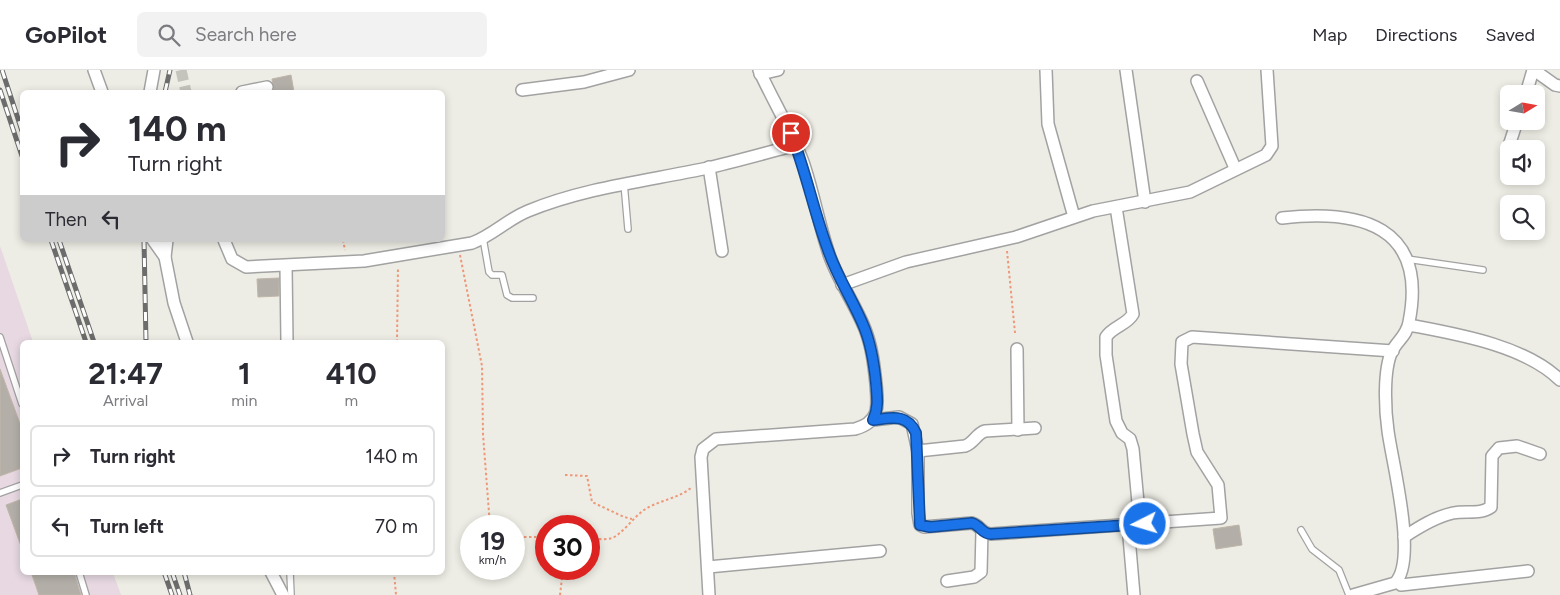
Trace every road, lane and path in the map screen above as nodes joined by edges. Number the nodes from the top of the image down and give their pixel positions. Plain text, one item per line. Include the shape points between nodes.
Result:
1 (94, 70) edge
2 (154, 70) edge
3 (629, 70) edge
4 (778, 70) edge
5 (1046, 70) edge
6 (1126, 70) edge
7 (1267, 70) edge
8 (1534, 70) edge
9 (759, 72) edge
10 (1196, 81) dead end
11 (1529, 85) edge
12 (1560, 86) edge
13 (267, 87) dead end
14 (101, 90) edge
15 (150, 90) edge
16 (252, 90) edge
17 (522, 90) dead end
18 (796, 145) junction
19 (709, 167) junction
20 (1234, 168) junction
21 (624, 183) junction
22 (1145, 202) junction
23 (1116, 207) junction
24 (1074, 217) junction
25 (1282, 218) dead end
26 (628, 229) dead end
27 (483, 238) junction
28 (1005, 239) junction
29 (155, 242) edge
30 (167, 242) edge
31 (225, 242) edge
32 (458, 246) junction
33 (722, 251) dead end
34 (398, 257) junction
35 (165, 258) junction
36 (1407, 259) junction
37 (286, 266) junction
38 (1483, 270) dead end
39 (842, 285) junction
40 (533, 298) dead end
41 (1409, 325) junction
42 (1014, 332) dead end
43 (0, 337) edge
44 (186, 340) edge
45 (287, 340) edge
46 (397, 340) edge
47 (1017, 349) dead end
48 (1393, 351) junction
49 (1560, 380) edge
50 (20, 398) edge
51 (873, 420) junction
52 (1035, 428) dead end
53 (1018, 430) junction
54 (918, 451) junction
55 (1540, 454) dead end
56 (564, 475) dead end
57 (702, 479) junction
58 (20, 487) edge
59 (0, 493) edge
60 (489, 515) edge
61 (632, 519) junction
62 (1134, 525) junction
63 (1300, 530) dead end
64 (982, 531) junction
65 (1404, 537) junction
66 (600, 539) edge
67 (880, 551) dead end
68 (708, 567) junction
69 (1528, 571) dead end
70 (80, 575) edge
71 (273, 575) edge
72 (291, 575) edge
73 (394, 575) edge
74 (562, 580) edge
75 (947, 581) dead end
76 (1401, 586) edge
77 (86, 595) edge
78 (283, 595) edge
79 (291, 595) edge
80 (396, 595) edge
81 (560, 595) edge
82 (709, 595) edge
83 (1134, 595) edge
84 (1351, 595) edge

1 - 14 street
2 - 15 street
3 - 17 street via 584,82
4 - 9 street
5 - 24 street via 1048,124
6 - 22 street
7 - 20 street via 1272,146 1270,151
8 - 11 street
8 - 12 street
9 - 18 street
10 - 20 street
13 - 16 street
18 - 19 street
18 - 39 street via 822,233
19 - 21 street
19 - 33 street
20 - 22 street via 1190,192
21 - 26 lane
21 - 27 street via 529,210
22 - 23 street
23 - 24 street
23 - 62 street via 1133,314 1130,320 1111,331 1105,344 1118,428 1132,443
24 - 28 street
25 - 36 street via 1329,215 1367,222 1384,231
27 - 32 street
27 - 40 lane via 490,274 502,276 508,296
28 - 39 street via 906,262
28 - 42 path
29 - 35 street
30 - 35 street
31 - 37 street via 232,259 238,264 246,267
32 - 34 street
32 - 60 path via 481,359
34 - 37 street
34 - 46 path
35 - 44 street via 174,303
36 - 38 lane
36 - 41 street via 1412,282
37 - 45 street
39 - 51 street via 872,348 878,400
41 - 48 street
41 - 49 street via 1499,347 1544,366
43 - 50 lane
47 - 53 street
48 - 62 street via 1186,338 1180,350 1192,434 1201,461 1218,485 1221,518
48 - 65 street via 1386,415
51 - 54 street via 906,419 916,433
51 - 57 street via 855,429 716,439 703,449
52 - 53 street
53 - 54 street via 985,431 965,446
54 - 64 street via 920,525 972,523
55 - 65 street via 1517,446 1500,448 1492,456 1491,506 1486,510 1443,516
56 - 61 path via 588,476 592,502
57 - 61 path via 682,495 656,504
57 - 68 street
58 - 59 lane
61 - 66 path via 614,537
62 - 64 street via 991,534
62 - 83 street
63 - 84 lane via 1312,549 1339,570
64 - 75 street via 981,572 974,577
65 - 76 street
67 - 68 street
68 - 82 street
69 - 76 street
70 - 77 lane
71 - 78 street
72 - 79 lane
73 - 80 path
74 - 81 path
76 - 84 street via 1390,585

